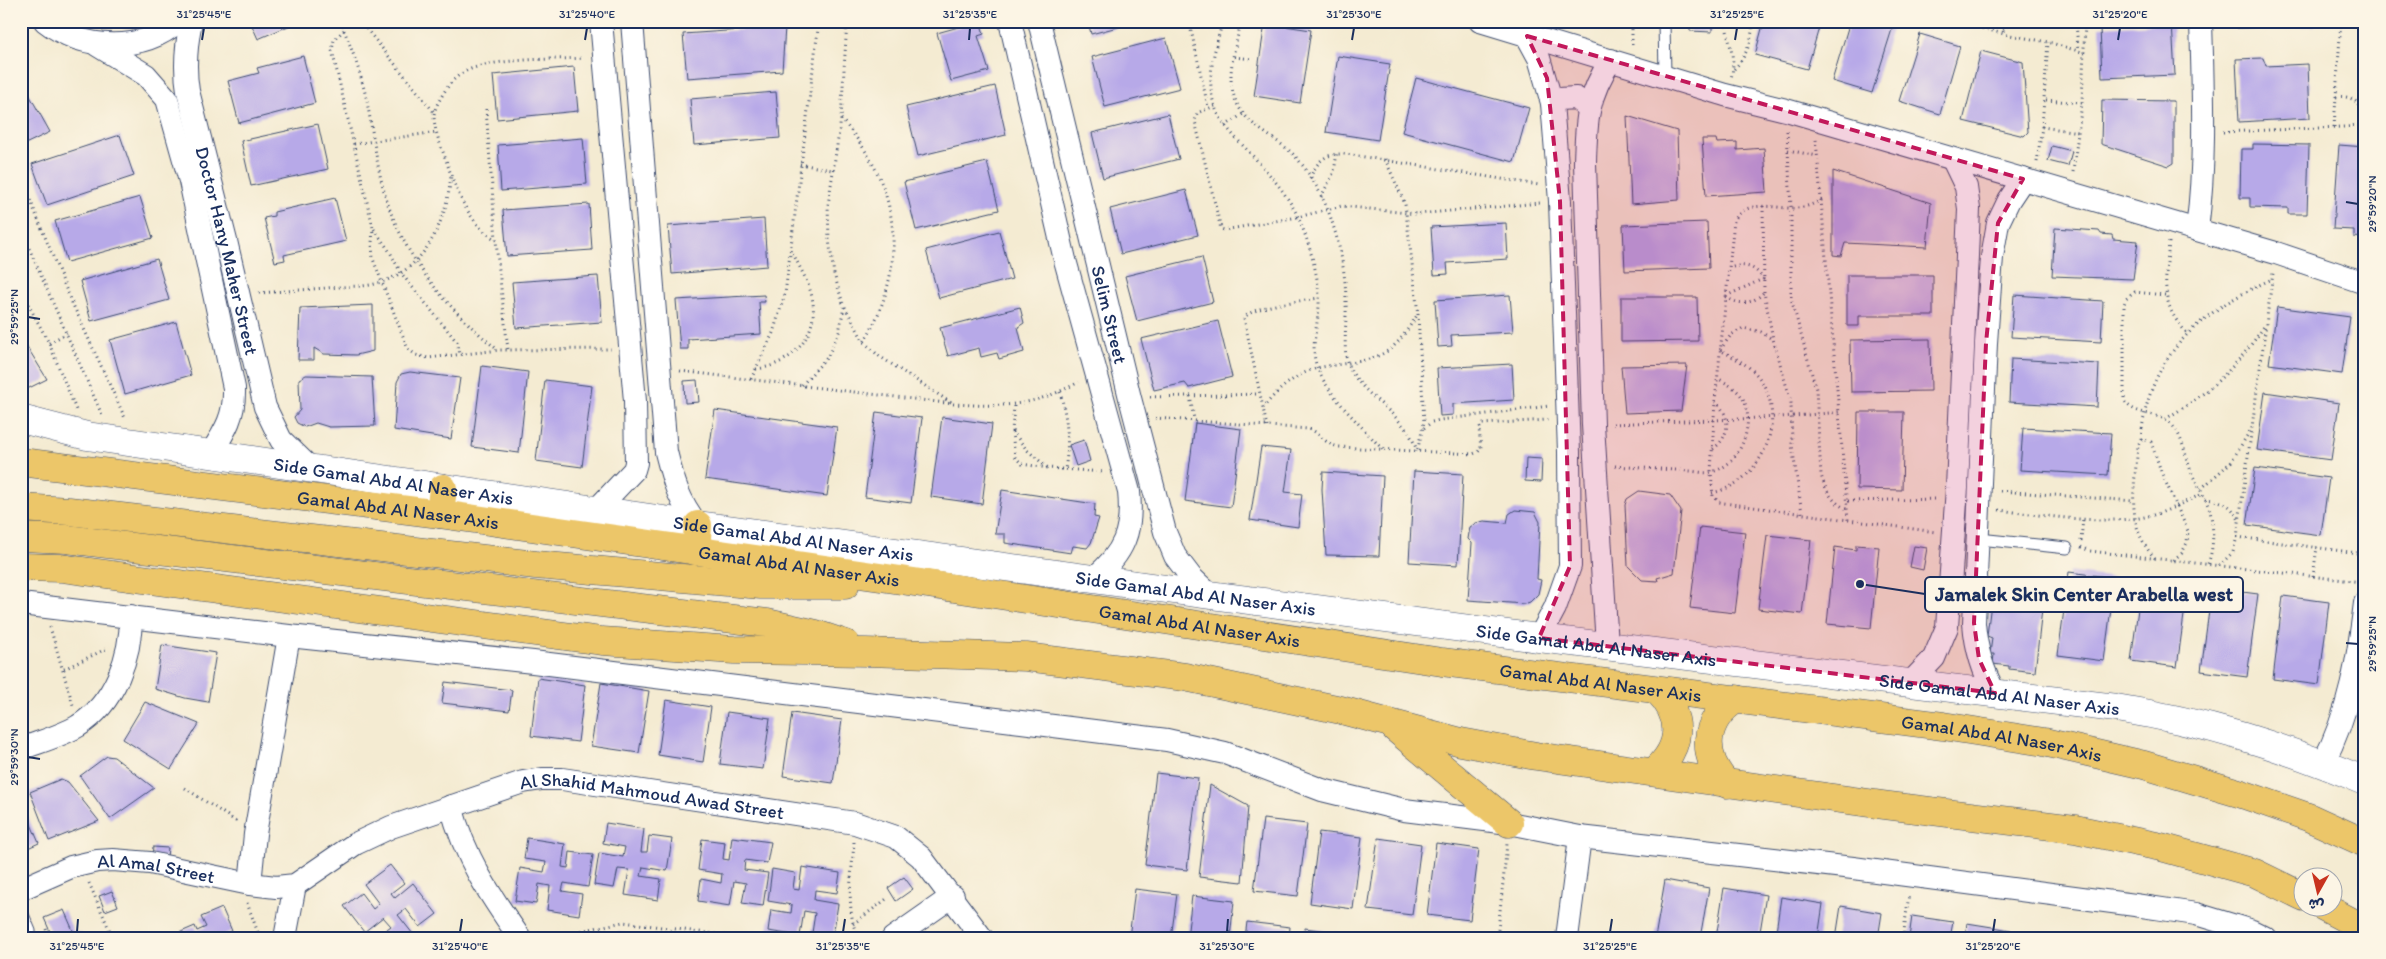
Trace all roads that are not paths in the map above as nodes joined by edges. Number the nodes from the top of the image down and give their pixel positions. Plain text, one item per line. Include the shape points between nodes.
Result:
1 (45, 21) edge
2 (179, 21) edge
3 (191, 21) edge
4 (601, 21) edge
5 (632, 21) edge
6 (1010, 21) edge
7 (1039, 21) edge
8 (1480, 21) edge
9 (1664, 21) edge
10 (2201, 21) edge
11 (1527, 36) junction
12 (97, 44) junction
13 (1611, 60) junction
14 (1665, 76) junction
15 (178, 95) junction
16 (1552, 102) junction
17 (1589, 108) junction
18 (1070, 151) junction
19 (1040, 157) junction
20 (1953, 160) junction
21 (2028, 180) junction
22 (1968, 216) junction
23 (1998, 223) junction
24 (2197, 230) junction
25 (1095, 253) junction
26 (1065, 260) junction
27 (2365, 282) edge
28 (1098, 379) junction
29 (1130, 399) junction
30 (234, 406) junction
31 (265, 407) junction
32 (21, 419) edge
33 (666, 452) junction
34 (1568, 452) junction
35 (211, 453) junction
36 (636, 453) junction
37 (1595, 459) junction
38 (21, 462) edge
39 (309, 467) junction
40 (443, 488) junction
41 (1957, 493) junction
42 (1980, 499) junction
43 (21, 508) edge
44 (597, 509) junction
45 (440, 514) junction
46 (21, 536) edge
47 (697, 538) junction
48 (1979, 539) junction
49 (2068, 548) dead end
50 (21, 567) edge
51 (1094, 578) junction
52 (894, 579) junction
53 (1210, 595) junction
54 (2365, 603) edge
55 (32, 605) edge
56 (131, 627) junction
57 (289, 636) junction
58 (1538, 638) junction
59 (1607, 645) junction
60 (866, 652) junction
61 (2361, 659) edge
62 (1911, 682) junction
63 (1657, 690) junction
64 (1995, 693) junction
65 (1736, 699) junction
66 (1388, 723) junction
67 (21, 749) edge
68 (2323, 763) junction
69 (1655, 771) junction
70 (2365, 780) edge
71 (1727, 784) junction
72 (451, 806) junction
73 (1510, 823) junction
74 (1580, 837) junction
75 (2365, 843) edge
76 (244, 883) junction
77 (295, 885) junction
78 (21, 889) edge
79 (2294, 892) edge
80 (952, 896) junction
81 (21, 910) edge
82 (2341, 916) edge
83 (2365, 929) edge
84 (30, 938) edge
85 (285, 938) edge
86 (520, 938) edge
87 (893, 938) edge
88 (982, 938) edge
89 (1567, 938) edge
90 (2266, 938) edge

1 - 12 street via 54,29
2 - 12 street via 152,37 127,44
3 - 15 street, Doctor Hany Maher Street via 185,73
4 - 36 street via 636,401
5 - 33 street
6 - 19 street, Selim Street
7 - 18 street, Selim Street
8 - 11 street
9 - 14 lane
10 - 24 street via 2204,133
11 - 13 street
11 - 16 street via 1539,58
12 - 15 street, Doctor Hany Maher Street
13 - 14 street
13 - 17 street via 1596,82
14 - 20 street
15 - 30 street, Doctor Hany Maher Street
15 - 31 street, Doctor Hany Maher Street via 239,294
16 - 17 street via 1576,98
16 - 34 street via 1559,189
17 - 37 street via 1585,163
18 - 19 street
18 - 25 street, Selim Street
19 - 26 street, Selim Street
20 - 21 street
20 - 22 street via 1966,187
21 - 23 street via 2008,200
21 - 24 street
22 - 23 street via 1981,214
22 - 41 street
23 - 42 street via 1992,257 1986,343
24 - 27 street
25 - 26 street
25 - 29 street, Selim Street
26 - 28 street, Selim Street
28 - 29 street
28 - 51 street, Selim Street via 1131,512 1121,549
29 - 53 street, Selim Street via 1165,532 1175,556
30 - 31 street via 246,412
30 - 35 street, Doctor Hany Maher Street
31 - 39 street, Doctor Hany Maher Street via 282,440
32 - 35 street, Side Gamal Abd Al Naser Axis via 111,439
33 - 36 street via 654,462
33 - 47 street
34 - 37 street
34 - 58 street via 1570,566 1555,608
35 - 39 street, Side Gamal Abd Al Naser Axis
36 - 44 street via 634,470
37 - 59 street
38 - 45 main road, Gamal Abd Al Naser Axis
39 - 40 street, Side Gamal Abd Al Naser Axis
40 - 44 street, Side Gamal Abd Al Naser Axis
40 - 45 main road
41 - 42 street
41 - 62 street via 1947,627 1934,658
42 - 48 street
43 - 52 main road via 536,565 761,586 828,586
44 - 47 street, Side Gamal Abd Al Naser Axis
45 - 47 main road, Gamal Abd Al Naser Axis
46 - 60 main road via 767,623 816,634
47 - 51 street, Side Gamal Abd Al Naser Axis
47 - 52 main road, Gamal Abd Al Naser Axis
48 - 49 lane
48 - 64 street via 1975,641 1985,676
50 - 60 main road via 61,568 602,641 734,650
51 - 53 street, Side Gamal Abd Al Naser Axis
52 - 63 main road, Gamal Abd Al Naser Axis via 1432,661
53 - 58 street, Side Gamal Abd Al Naser Axis
54 - 61 street
55 - 56 street
56 - 57 street
56 - 67 street via 120,674 111,692 79,725
57 - 73 street via 543,663 1167,740 1225,753 1322,790 1362,801 1404,810
57 - 76 street
58 - 59 street, Side Gamal Abd Al Naser Axis
59 - 62 street, Side Gamal Abd Al Naser Axis
60 - 66 main road via 1026,657 1185,677
61 - 68 street via 2343,719
62 - 64 street, Side Gamal Abd Al Naser Axis
63 - 65 main road, Gamal Abd Al Naser Axis
63 - 69 main road via 1672,708 1676,731 1670,754
64 - 68 street, Side Gamal Abd Al Naser Axis via 2174,717
65 - 71 main road via 1719,713 1709,745 1714,766
65 - 75 main road, Gamal Abd Al Naser Axis via 2044,742 2144,764 2308,817
66 - 69 main road via 1461,742 1536,756
66 - 73 main road
68 - 70 street, Side Gamal Abd Al Naser Axis
69 - 71 main road
71 - 79 main road via 2075,829 2255,873
72 - 77 street, Al Shahid Mahmoud Awad Street via 391,827 355,844
72 - 80 street, Al Shahid Mahmoud Awad Street via 523,782 562,779 855,823 896,837 921,857
72 - 86 street via 478,877
73 - 74 street
74 - 89 street
74 - 90 street via 1852,868 2196,914
76 - 77 street, Al Amal Street via 276,887
76 - 78 street, Al Amal Street via 127,861 96,861
77 - 85 street
80 - 87 street
80 - 88 street, Al Shahid Mahmoud Awad Street
81 - 84 lane
82 - 83 main road

